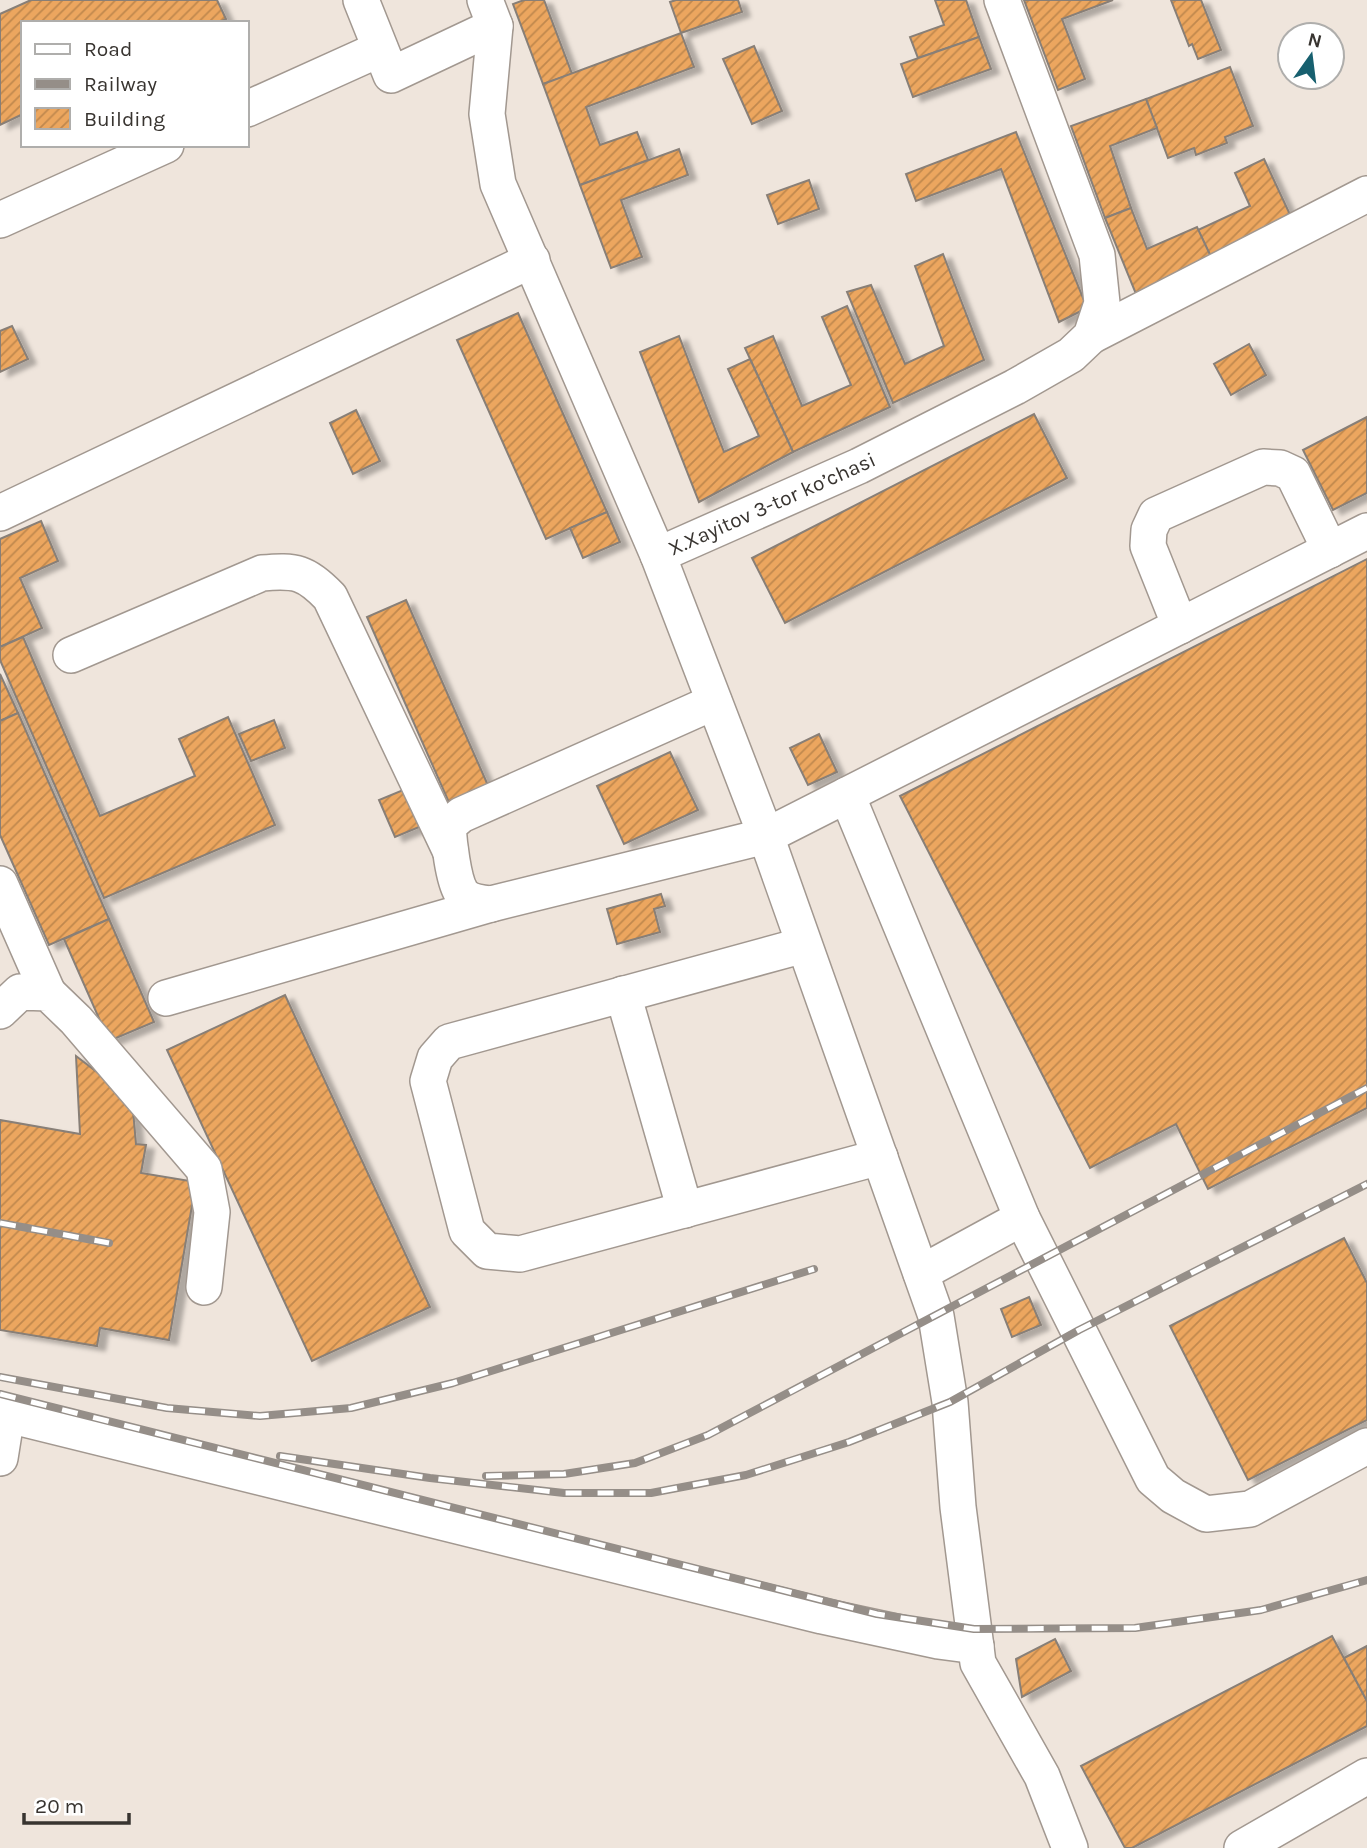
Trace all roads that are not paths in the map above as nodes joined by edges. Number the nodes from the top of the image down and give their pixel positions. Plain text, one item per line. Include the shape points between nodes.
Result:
1 (361, 0) edge
2 (1002, 0) edge
3 (490, 13) edge
4 (380, 49) junction
5 (248, 109) edge
6 (162, 147) edge
7 (1367, 194) edge
8 (0, 219) edge
9 (532, 260) junction
10 (1091, 336) junction
11 (0, 513) edge
12 (1367, 531) edge
13 (1330, 550) junction
14 (658, 555) junction
15 (1180, 626) junction
16 (71, 655) dead end
17 (714, 702) junction
18 (847, 795) junction
19 (766, 836) junction
20 (450, 850) junction
21 (0, 884) edge
22 (491, 904) junction
23 (804, 945) junction
24 (48, 993) junction
25 (623, 994) junction
26 (166, 998) dead end
27 (0, 1012) edge
28 (880, 1157) junction
29 (685, 1210) junction
30 (1022, 1219) junction
31 (921, 1273) junction
32 (204, 1287) dead end
33 (4, 1414) edge
34 (1367, 1446) edge
35 (0, 1458) edge
36 (975, 1646) junction
37 (1367, 1776) edge
38 (1070, 1848) edge
39 (1242, 1848) edge

1 - 4 street
2 - 10 street via 1097,255 1102,303
3 - 4 street via 391,75
3 - 9 street, X.Xayitov 3-tor koʼchasi via 487,114 498,184
4 - 5 street
6 - 8 street
7 - 10 street, X.Xayitov 3-tor koʼchasi
9 - 11 street
9 - 14 street, X.Xayitov 3-tor koʼchasi
10 - 14 street, X.Xayitov 3-tor koʼchasi via 1071,355 1015,387 883,454
12 - 13 street
13 - 15 street
13 - 15 street via 1293,474 1280,468 1264,467 1156,515 1148,546
14 - 17 street
15 - 18 street
16 - 20 street via 262,573 284,571 311,577 330,597
17 - 19 street
17 - 20 street via 461,815 448,826
18 - 19 street
18 - 30 street
19 - 22 street
19 - 23 street
20 - 22 street via 461,892 473,901
21 - 24 street
22 - 26 street
23 - 25 street
23 - 28 street
24 - 27 street via 20,992
24 - 32 street via 204,1170 212,1212
25 - 29 street
25 - 29 street via 449,1042 435,1058 428,1081 467,1231 486,1251 520,1254
28 - 29 street
28 - 31 street
30 - 31 street
30 - 34 street via 1153,1479 1173,1496 1206,1514 1250,1509
31 - 36 street via 936,1316 950,1402
33 - 35 street
33 - 36 street via 822,1616
36 - 38 street via 978,1663 1042,1776
37 - 39 street

